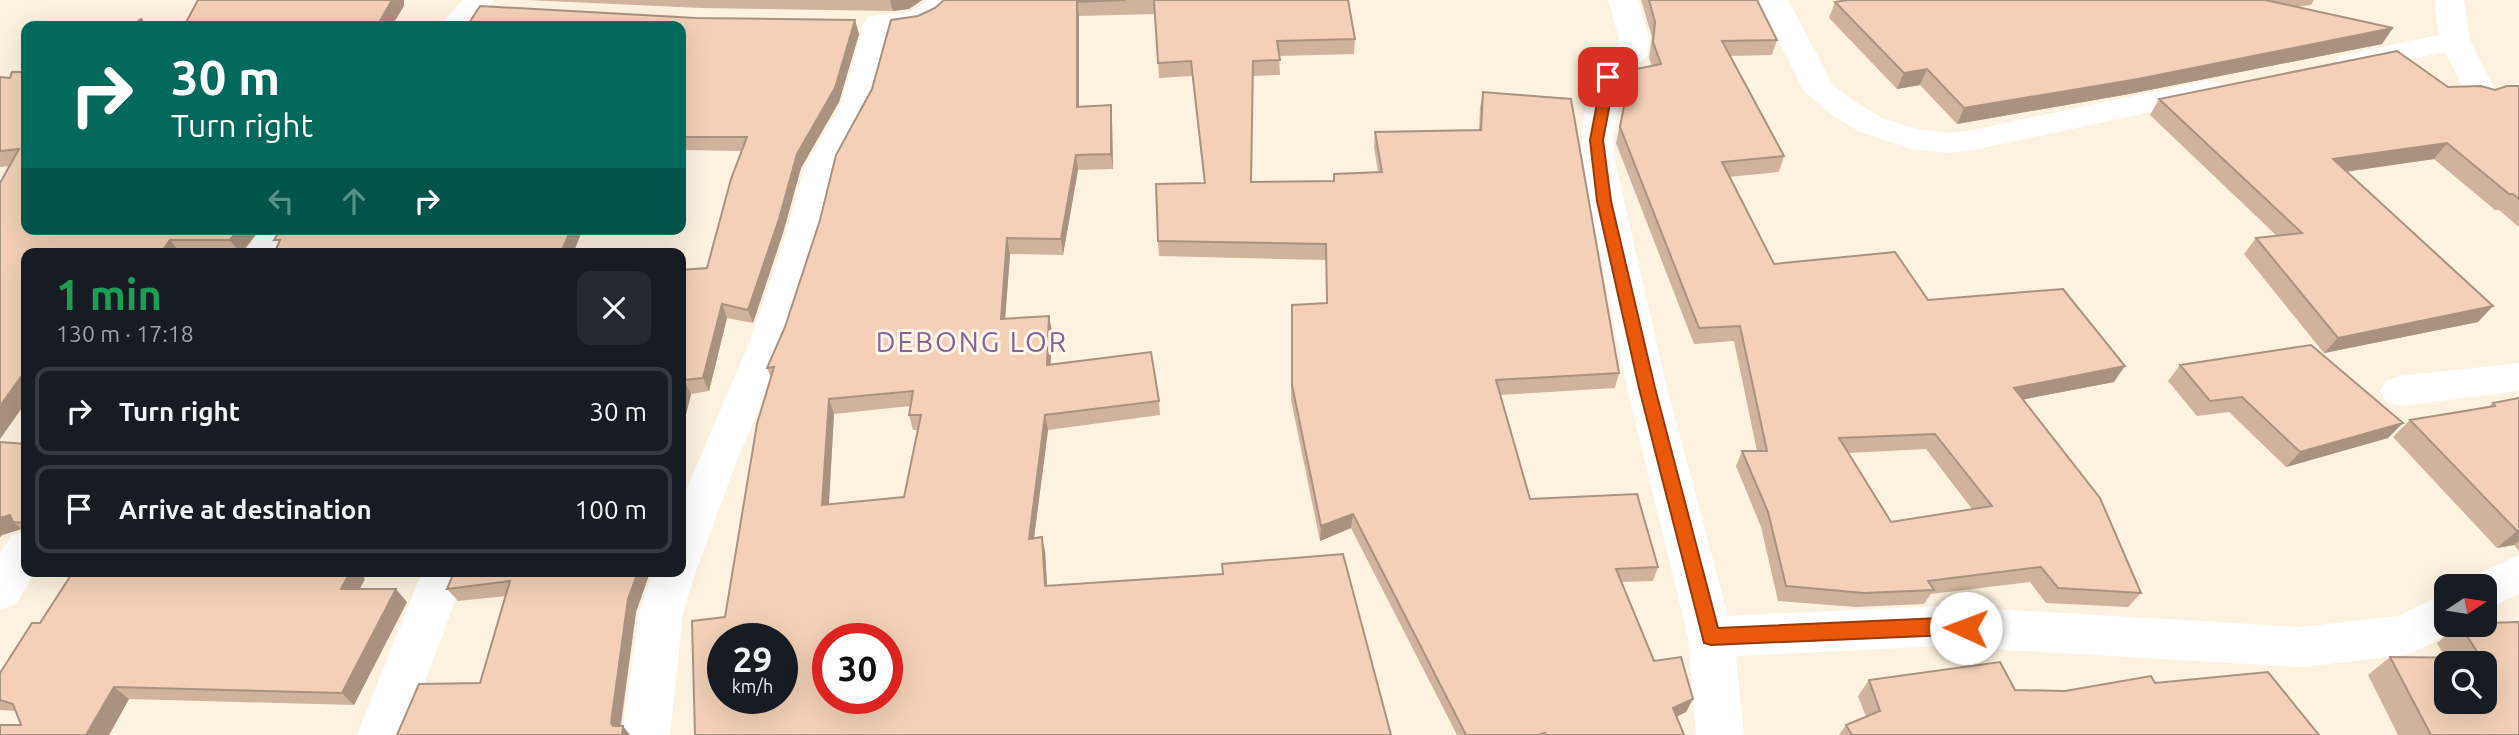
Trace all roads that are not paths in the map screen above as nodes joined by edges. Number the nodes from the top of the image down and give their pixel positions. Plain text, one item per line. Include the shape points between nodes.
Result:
1 (942, 0) edge
2 (1623, 0) edge
3 (1773, 0) edge
4 (2449, 0) edge
5 (510, 11) edge
6 (469, 12) edge
7 (2455, 41) junction
8 (2321, 68) edge
9 (2242, 83) edge
10 (2481, 93) edge
11 (2519, 377) edge
12 (2400, 391) dead end
13 (686, 544) edge
14 (21, 557) edge
15 (2519, 573) edge
16 (442, 577) edge
17 (674, 577) edge
18 (2497, 585) edge
19 (0, 592) edge
20 (2434, 619) edge
21 (1711, 637) junction
22 (381, 735) edge
23 (646, 735) edge
24 (1720, 735) edge

1 - 13 street via 919,21 866,23 857,103 821,169 769,341
2 - 21 street via 1634,38 1633,55 1608,77 1597,140 1598,162 1647,388
3 - 9 street via 1820,91 1871,125 1911,139 1973,140
4 - 7 street
5 - 6 street
7 - 8 street
7 - 10 street
11 - 12 street
14 - 19 street
15 - 18 street
16 - 22 street
17 - 23 street via 661,612
20 - 21 street via 2405,635 2302,647 1941,626
21 - 24 street

